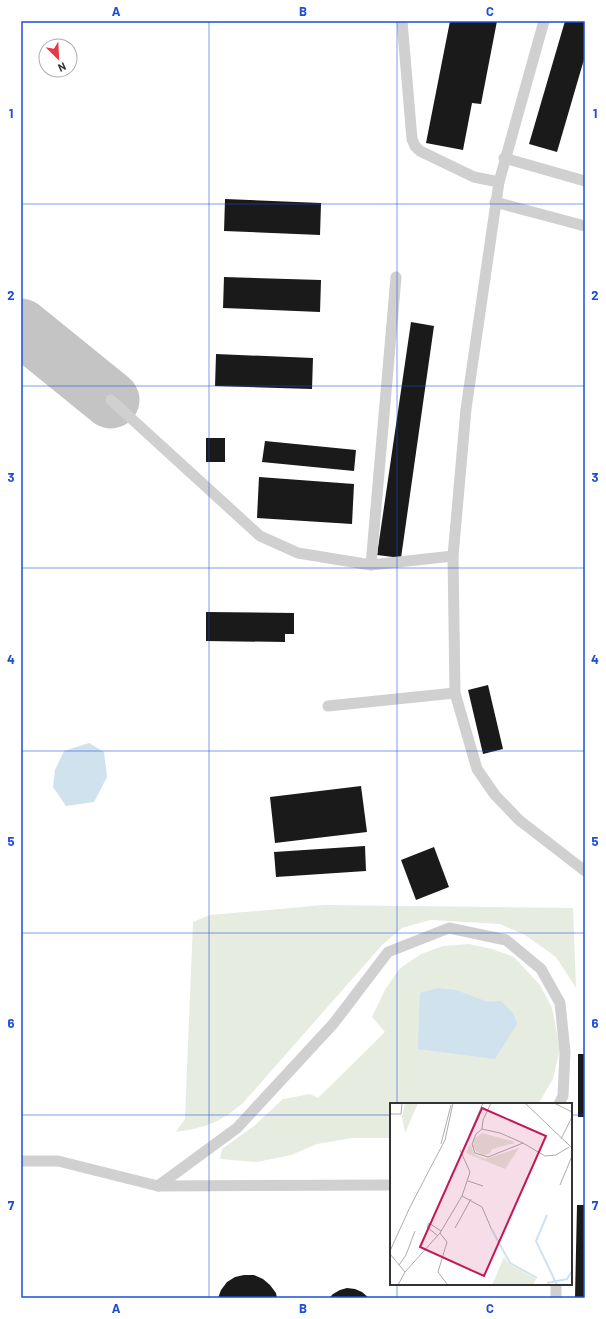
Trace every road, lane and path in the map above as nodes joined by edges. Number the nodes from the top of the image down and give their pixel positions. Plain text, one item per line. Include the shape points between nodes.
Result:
1 (402, 21) edge
2 (544, 21) edge
3 (504, 158) junction
4 (585, 180) edge
5 (498, 182) junction
6 (495, 202) junction
7 (585, 226) edge
8 (396, 277) dead end
9 (111, 400) dead end
10 (453, 556) junction
11 (371, 565) junction
12 (455, 693) junction
13 (328, 706) dead end
14 (585, 871) edge
15 (560, 1103) edge
16 (21, 1161) edge
17 (390, 1185) edge
18 (158, 1186) junction
19 (556, 1285) edge
20 (556, 1298) edge

1 - 5 lane via 412,139 415,146 420,151 474,177
2 - 3 lane
3 - 4 lane
3 - 5 lane
5 - 6 lane
6 - 7 lane
6 - 10 lane via 466,409
8 - 11 lane
9 - 11 lane via 260,536 298,553
10 - 11 lane
10 - 12 lane
12 - 13 lane
12 - 14 lane via 478,769 495,795 518,820
15 - 18 lane via 563,1096 565,1052 560,1003 541,969 506,940 449,928 388,952 334,1023 237,1128
16 - 18 lane via 58,1161
17 - 18 lane
19 - 20 lane

